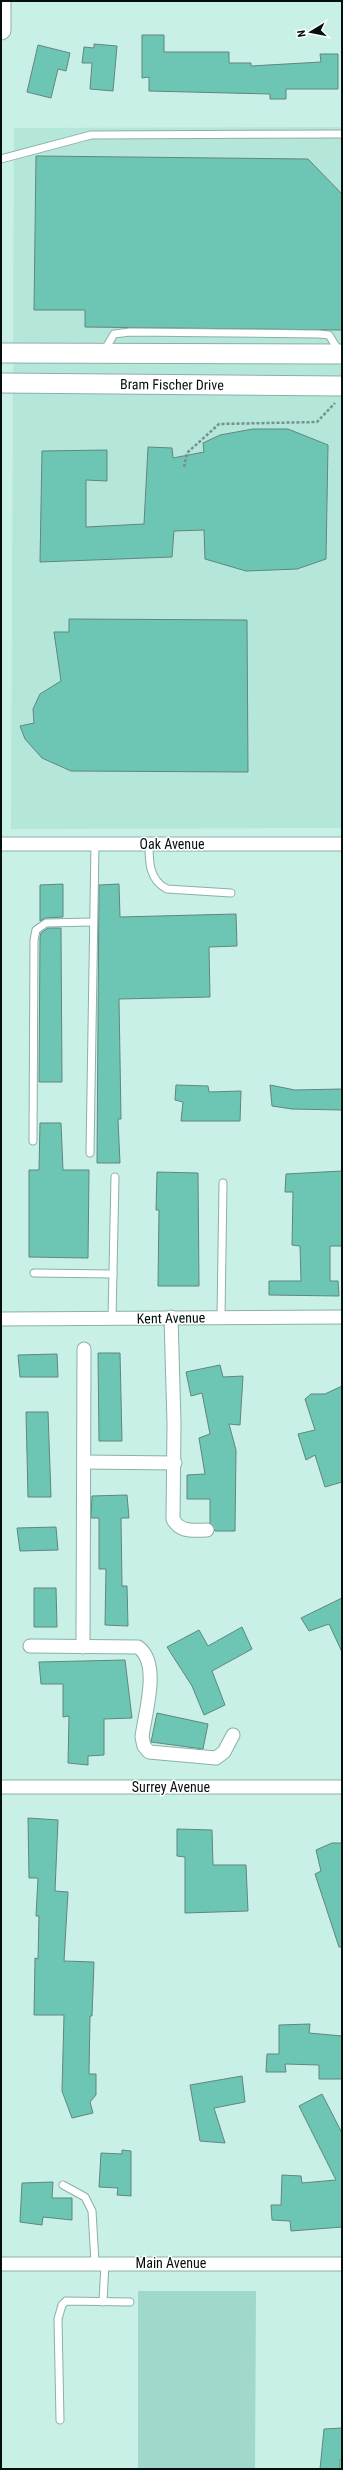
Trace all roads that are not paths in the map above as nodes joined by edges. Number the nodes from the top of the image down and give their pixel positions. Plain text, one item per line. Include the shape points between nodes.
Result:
1 (1, 1) edge
2 (1, 30) edge
3 (342, 134) edge
4 (1, 159) edge
5 (1, 352) edge
6 (342, 354) edge
7 (1, 384) edge
8 (340, 393) edge
9 (1, 844) edge
10 (95, 844) junction
11 (149, 844) junction
12 (342, 844) edge
13 (230, 893) dead end
14 (93, 922) junction
15 (33, 1141) dead end
16 (90, 1153) dead end
17 (115, 1178) dead end
18 (223, 1183) dead end
19 (34, 1273) dead end
20 (113, 1274) junction
21 (171, 1317) junction
22 (221, 1317) junction
23 (342, 1317) edge
24 (1, 1319) edge
25 (112, 1319) junction
26 (84, 1349) dead end
27 (84, 1462) junction
28 (175, 1463) junction
29 (207, 1530) dead end
30 (30, 1646) dead end
31 (83, 1647) junction
32 (233, 1735) dead end
33 (1, 1787) edge
34 (342, 1787) edge
35 (63, 2185) dead end
36 (100, 2263) junction
37 (1, 2264) edge
38 (342, 2264) edge
39 (103, 2302) junction
40 (130, 2302) dead end
41 (60, 2420) dead end

1 - 2 main road
3 - 4 lane via 91,135
5 - 6 main road
7 - 8 main road, Bram Fischer Drive
9 - 10 street, Oak Avenue
10 - 11 street, Oak Avenue
10 - 14 lane
11 - 12 street, Oak Avenue
11 - 13 lane via 149,865 159,885 167,889
14 - 15 lane via 46,923 36,930
14 - 16 lane
17 - 20 lane
18 - 22 lane
19 - 20 lane
20 - 25 lane
21 - 22 street, Kent Avenue
21 - 25 street, Kent Avenue
21 - 28 street
22 - 23 street, Kent Avenue
24 - 25 street, Kent Avenue
26 - 27 street
27 - 28 street
27 - 31 street
28 - 29 street via 174,1519 177,1526 188,1530
30 - 31 street
31 - 32 street via 138,1647 145,1652 151,1670 142,1737 149,1752 216,1758 224,1752
33 - 34 street, Surrey Avenue
35 - 36 lane via 85,2197 92,2212
36 - 37 street, Main Avenue
36 - 38 street, Main Avenue
36 - 39 lane
39 - 40 lane
39 - 41 lane via 66,2301 60,2309

